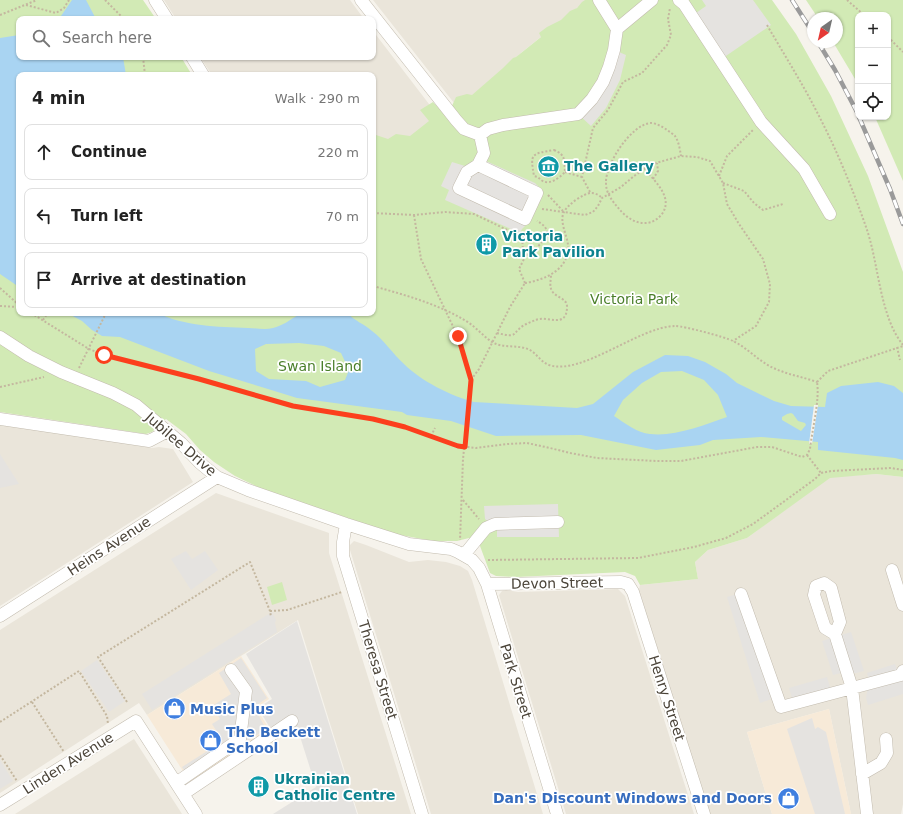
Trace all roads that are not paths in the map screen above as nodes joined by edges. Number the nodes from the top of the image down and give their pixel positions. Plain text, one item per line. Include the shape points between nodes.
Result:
1 (155, 0) edge
2 (361, 0) edge
3 (599, 0) edge
4 (652, 0) edge
5 (675, 3) edge
6 (165, 16) edge
7 (374, 16) edge
8 (376, 19) edge
9 (617, 29) junction
10 (194, 60) edge
11 (201, 72) edge
12 (480, 135) junction
13 (478, 165) junction
14 (830, 214) dead end
15 (0, 337) edge
16 (0, 419) edge
17 (168, 431) junction
18 (217, 477) junction
19 (558, 522) dead end
20 (346, 524) junction
21 (464, 555) junction
22 (892, 570) dead end
23 (487, 584) junction
24 (628, 584) joint
25 (741, 594) dead end
26 (903, 605) edge
27 (0, 616) edge
28 (835, 634) dead end
29 (231, 670) dead end
30 (903, 671) edge
31 (852, 688) junction
32 (292, 721) dead end
33 (886, 739) dead end
34 (862, 774) junction
35 (176, 783) junction
36 (183, 794) junction
37 (0, 805) edge
38 (196, 814) edge
39 (422, 814) edge
40 (557, 814) edge
41 (704, 814) edge
42 (867, 814) edge

1 - 6 street
2 - 7 street
3 - 9 street
4 - 9 street
5 - 14 street via 684,4 761,122 804,169
8 - 12 street via 464,129
9 - 12 street via 614,50 603,82 578,114 503,125 488,129
10 - 11 street
12 - 13 street via 484,153
13 - 13 street via 537,193 525,219 459,188 467,172
15 - 17 street, Jubilee Drive via 29,356 136,406
16 - 17 street via 149,441
17 - 18 street, Jubilee Drive
18 - 20 street, Jubilee Drive
18 - 27 street, Heins Avenue
19 - 21 street via 495,524 486,528
20 - 21 street, Jubilee Drive via 409,544 451,550
20 - 39 street, Theresa Street via 343,556
21 - 23 street, Park Street via 479,568
22 - 26 street
23 - 24 street, Devon Street
23 - 40 street, Park Street
24 - 41 street, Henry Street via 634,592
25 - 31 street via 781,707
28 - 31 street
29 - 35 street via 246,691 240,739
30 - 31 street via 901,675
31 - 34 street
32 - 36 street
33 - 34 street via 887,753 881,763
34 - 42 street
35 - 36 street
35 - 37 street, Linden Avenue via 136,721
36 - 38 street

